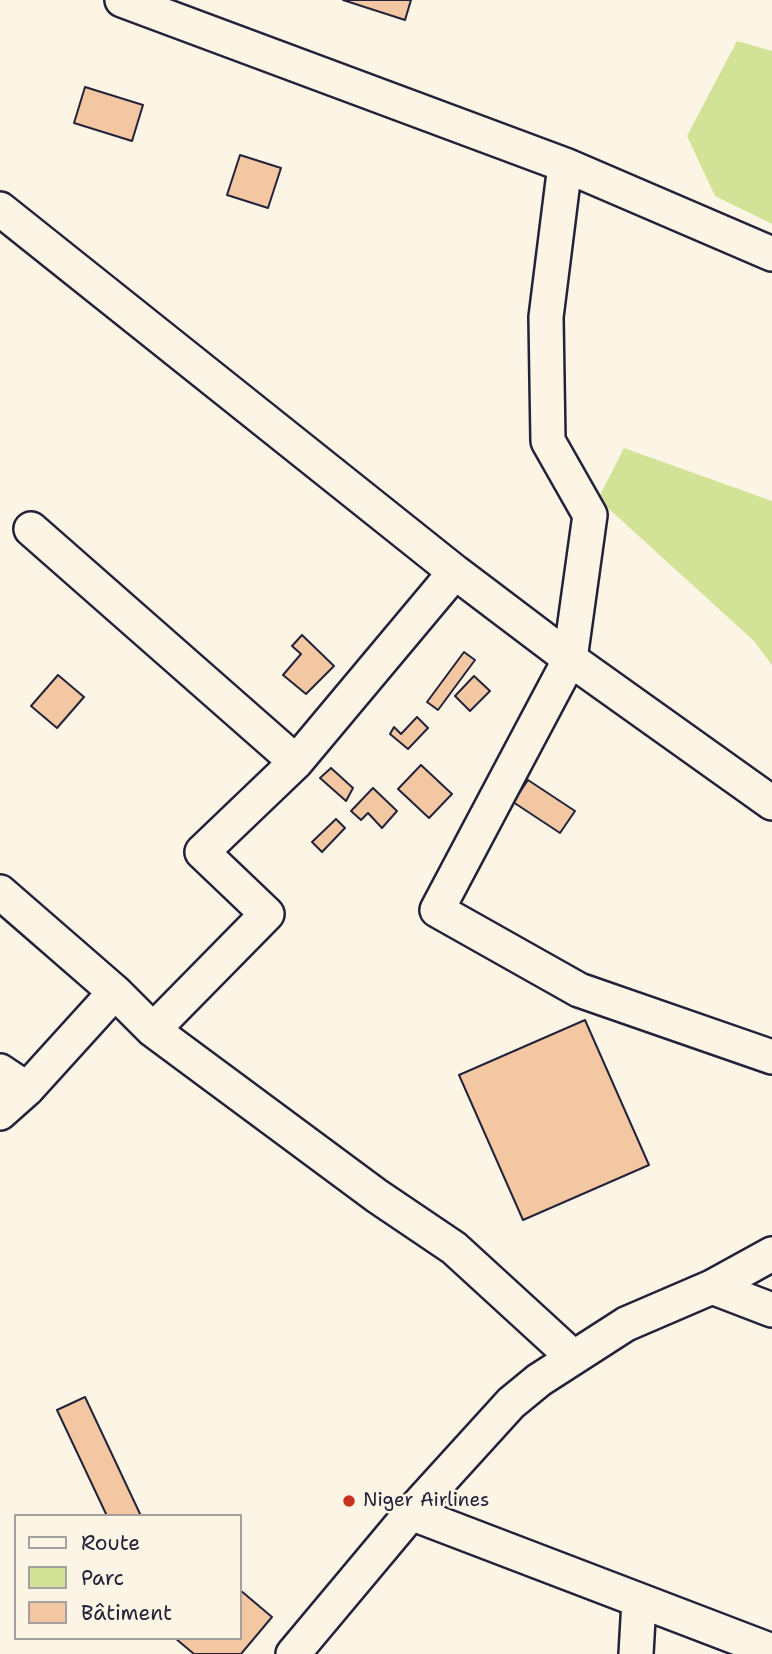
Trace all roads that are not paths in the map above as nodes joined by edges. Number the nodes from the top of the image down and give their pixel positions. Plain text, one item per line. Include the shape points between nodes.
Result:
1 (122, 0) edge
2 (565, 165) junction
3 (0, 209) edge
4 (772, 254) edge
5 (31, 529) dead end
6 (455, 572) junction
7 (570, 659) junction
8 (296, 762) junction
9 (772, 803) edge
10 (0, 892) edge
11 (115, 992) junction
12 (153, 1030) junction
13 (772, 1057) edge
14 (14, 1080) edge
15 (0, 1113) edge
16 (772, 1254) edge
17 (712, 1287) junction
18 (772, 1310) edge
19 (573, 1357) junction
20 (411, 1513) junction
21 (639, 1601) junction
22 (772, 1651) edge
23 (293, 1654) edge
24 (636, 1654) edge

1 - 2 street
2 - 4 street
2 - 7 street via 546,317 548,441 590,515
3 - 6 street
5 - 8 street
6 - 7 street
6 - 8 street
7 - 9 street
7 - 13 street via 437,910 579,990
8 - 12 street via 202,852 267,914
10 - 11 street
11 - 12 street
11 - 14 street
12 - 19 street via 454,1248
14 - 15 street
16 - 17 street
17 - 18 street
17 - 19 street via 626,1325
19 - 20 street via 511,1403
20 - 21 street
20 - 23 street
21 - 22 street
21 - 24 street

